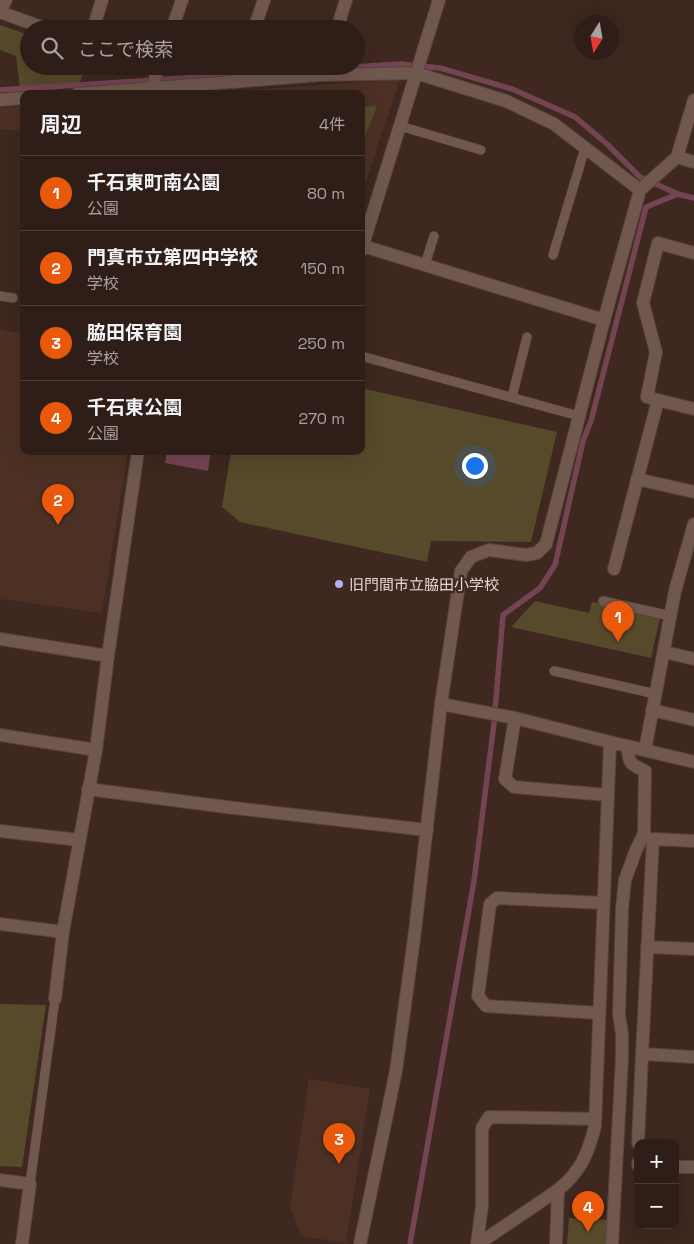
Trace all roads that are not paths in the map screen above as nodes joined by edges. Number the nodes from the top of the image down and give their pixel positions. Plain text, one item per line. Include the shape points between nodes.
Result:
1 (6, 0) edge
2 (102, 0) edge
3 (182, 0) edge
4 (264, 0) edge
5 (346, 0) edge
6 (439, 0) edge
7 (0, 11) edge
8 (24, 20) edge
9 (96, 20) edge
10 (175, 20) edge
11 (257, 20) edge
12 (339, 20) edge
13 (365, 72) edge
14 (416, 73) junction
15 (156, 75) edge
16 (238, 75) edge
17 (290, 75) edge
18 (235, 82) junction
19 (152, 88) junction
20 (127, 90) edge
21 (20, 98) edge
22 (0, 100) edge
23 (694, 100) edge
24 (400, 126) junction
25 (585, 148) junction
26 (481, 150) dead end
27 (677, 156) junction
28 (694, 162) edge
29 (640, 190) junction
30 (434, 236) dead end
31 (365, 239) edge
32 (365, 250) edge
33 (694, 253) edge
34 (553, 255) dead end
35 (425, 265) junction
36 (0, 296) edge
37 (13, 298) dead end
38 (604, 320) junction
39 (527, 337) dead end
40 (365, 357) edge
41 (512, 398) junction
42 (658, 400) junction
43 (694, 409) edge
44 (579, 416) junction
45 (137, 455) edge
46 (638, 479) junction
47 (694, 492) edge
48 (694, 524) edge
49 (614, 568) dead end
50 (681, 571) junction
51 (694, 574) edge
52 (604, 601) dead end
53 (671, 616) junction
54 (0, 639) edge
55 (664, 652) junction
56 (108, 656) junction
57 (694, 660) edge
58 (554, 671) dead end
59 (656, 694) junction
60 (441, 704) junction
61 (652, 710) junction
62 (515, 718) junction
63 (694, 720) edge
64 (0, 735) edge
65 (610, 742) junction
66 (628, 746) junction
67 (96, 750) junction
68 (644, 750) junction
69 (694, 762) edge
70 (88, 789) junction
71 (608, 795) junction
72 (427, 830) junction
73 (0, 831) edge
74 (79, 840) junction
75 (694, 840) edge
76 (604, 903) junction
77 (0, 924) edge
78 (63, 932) junction
79 (648, 947) junction
80 (694, 950) edge
81 (55, 999) joint
82 (599, 1013) junction
83 (642, 1054) junction
84 (694, 1057) edge
85 (595, 1119) junction
86 (638, 1139) edge
87 (679, 1167) edge
88 (694, 1167) edge
89 (0, 1180) edge
90 (30, 1184) junction
91 (558, 1190) junction
92 (22, 1244) edge
93 (360, 1244) edge
94 (477, 1244) edge
95 (556, 1244) edge
96 (612, 1244) edge

1 - 7 street
2 - 9 street
3 - 10 street
4 - 11 street
5 - 12 street
6 - 14 street
7 - 8 street
13 - 14 street
14 - 24 street
14 - 25 street via 506,102 554,124
15 - 19 street
16 - 18 street
17 - 18 street
18 - 19 street
19 - 20 street
21 - 22 street
23 - 27 street
24 - 26 lane
24 - 31 street
25 - 29 street
25 - 34 lane
27 - 28 street
27 - 29 street
29 - 38 street
30 - 35 lane
32 - 35 street
33 - 42 street via 658,243 643,303 656,352 647,397
35 - 38 street
36 - 37 lane
38 - 44 street
39 - 41 lane
40 - 41 lane
41 - 44 lane
42 - 43 street
42 - 46 street
44 - 60 street via 546,544 537,553 526,555 489,550 471,557 460,571
45 - 56 street
46 - 47 street
46 - 49 street
48 - 50 street
50 - 51 street
50 - 53 street
52 - 53 lane
53 - 55 street
54 - 56 street
55 - 57 street
55 - 59 street
56 - 67 street
58 - 59 lane
59 - 61 street
60 - 62 street
60 - 72 street
61 - 63 street
61 - 68 street
62 - 65 street
62 - 71 street via 505,780 514,787
64 - 67 street
65 - 66 street
65 - 71 street
66 - 68 street
66 - 96 street via 628,759 632,765 645,771 644,834 625,880 622,909 619,1015 622,1042
67 - 70 street
68 - 69 street
70 - 72 street
70 - 74 street
71 - 76 street
72 - 93 street via 396,1071
73 - 74 street
74 - 78 street
75 - 79 street via 653,838
76 - 82 street
76 - 82 street via 497,898 490,904 478,996 486,1006
77 - 78 street
78 - 81 street
79 - 80 street
79 - 83 street
81 - 90 lane
82 - 85 street
83 - 84 street
83 - 86 street
85 - 91 street via 589,1150 579,1168
85 - 94 street via 489,1117 482,1128 482,1204
87 - 88 street
89 - 90 street
90 - 92 street
91 - 94 street
91 - 95 street

